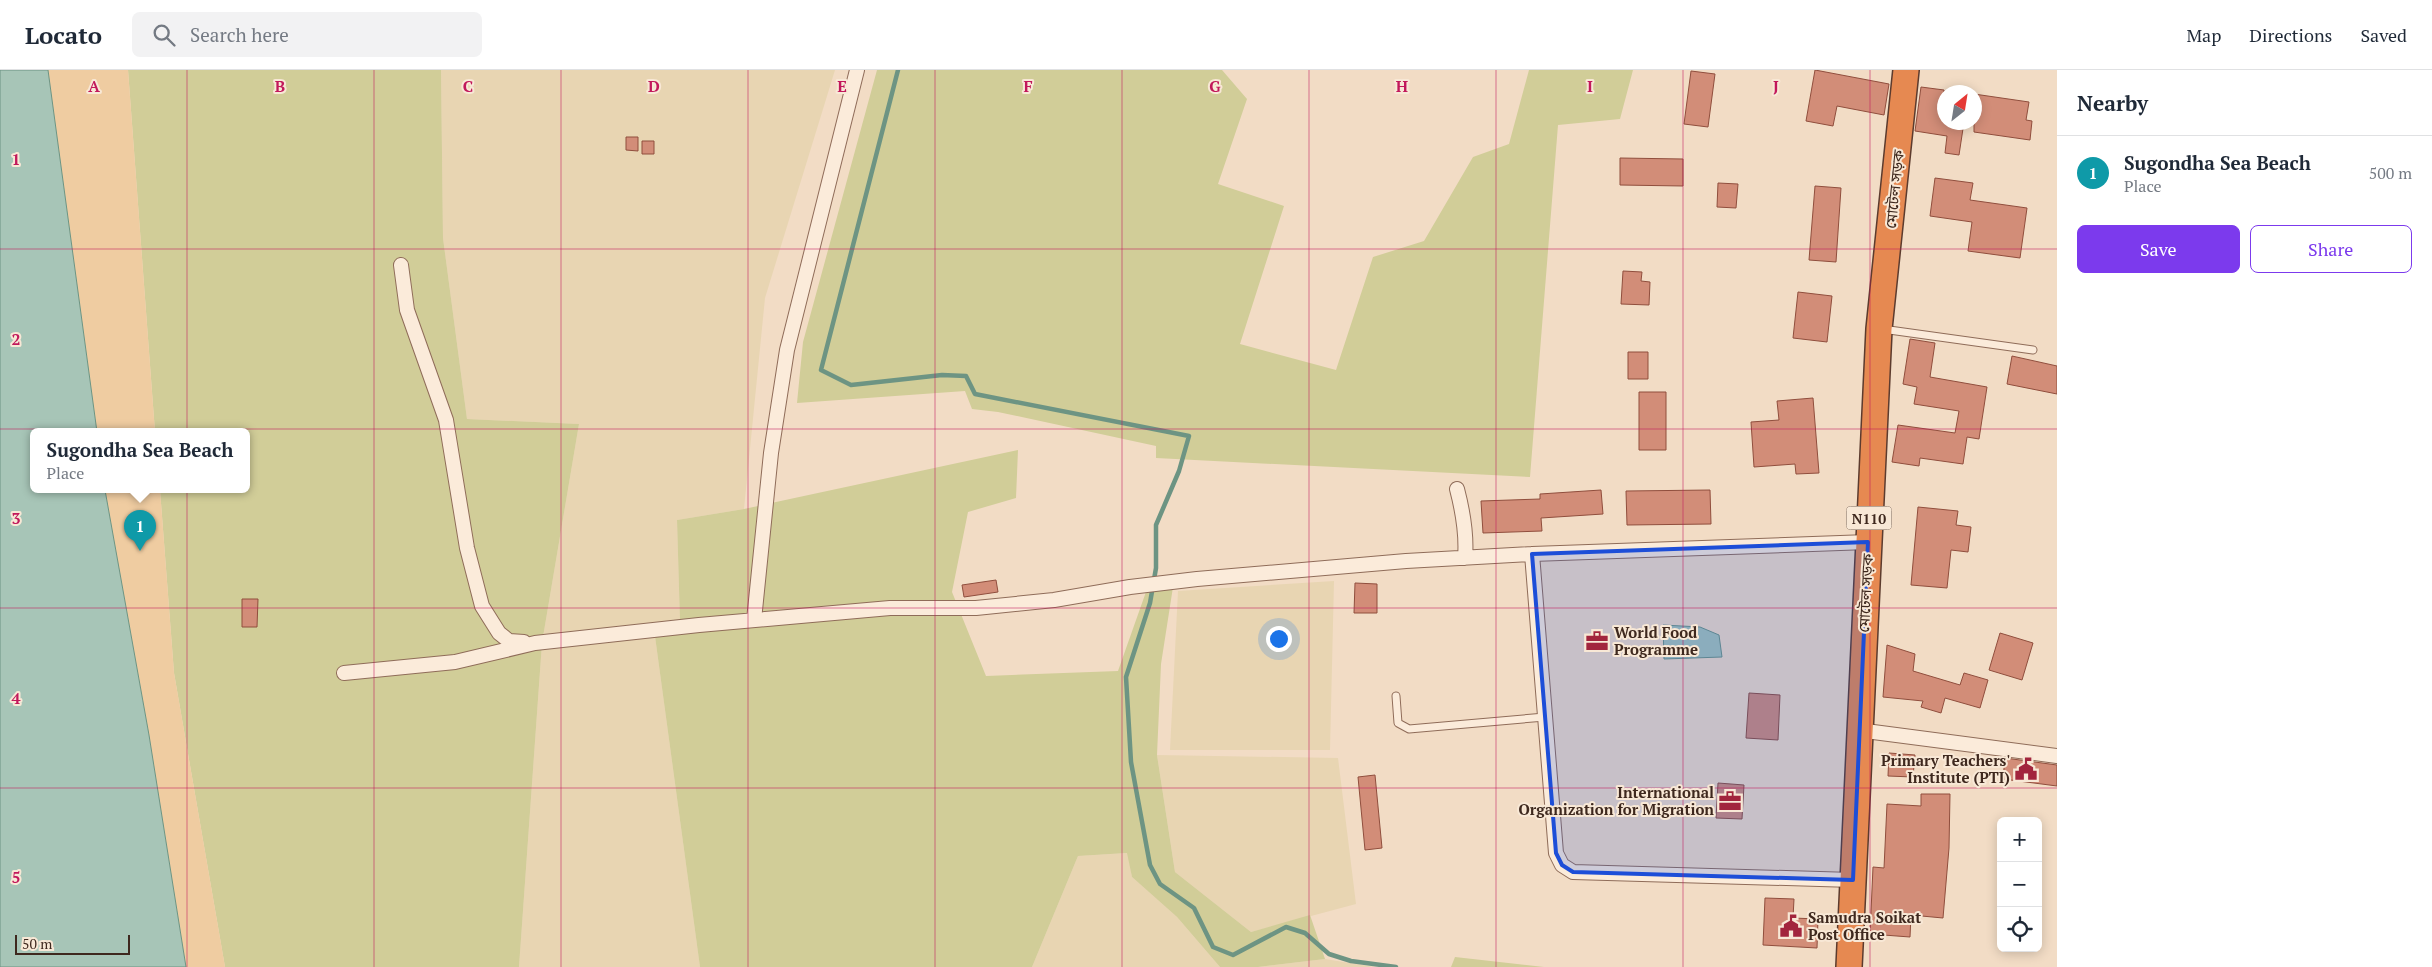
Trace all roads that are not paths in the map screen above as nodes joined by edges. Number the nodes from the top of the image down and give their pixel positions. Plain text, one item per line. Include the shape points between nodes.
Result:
1 (857, 70) edge
2 (1906, 70) edge
3 (401, 265) dead end
4 (1879, 329) junction
5 (2033, 350) dead end
6 (1457, 489) dead end
7 (1868, 542) junction
8 (1532, 554) junction
9 (1465, 558) junction
10 (754, 620) junction
11 (535, 644) junction
12 (344, 673) dead end
13 (1396, 696) dead end
14 (1546, 717) junction
15 (1858, 730) junction
16 (2057, 756) edge
17 (1853, 880) junction
18 (1849, 967) edge

1 - 10 street via 787,350 771,453
2 - 4 highway, মোটেল সড়ক / N110
3 - 11 street via 406,310 446,420 467,548 482,606 508,641
4 - 5 lane
4 - 7 highway, মোটেল সড়ক / N110
6 - 9 street via 1464,514
7 - 8 street
7 - 15 highway, মোটেল সড়ক / N110
8 - 9 street
8 - 14 street
9 - 10 street via 1197,579 976,608 890,608
10 - 11 street
11 - 12 street via 455,662
13 - 14 lane via 1398,723 1409,729
14 - 17 street via 1556,854 1562,865 1573,872
15 - 16 street
15 - 17 highway, মোটেল সড়ক / N110
17 - 18 highway, মোটেল সড়ক / N110

